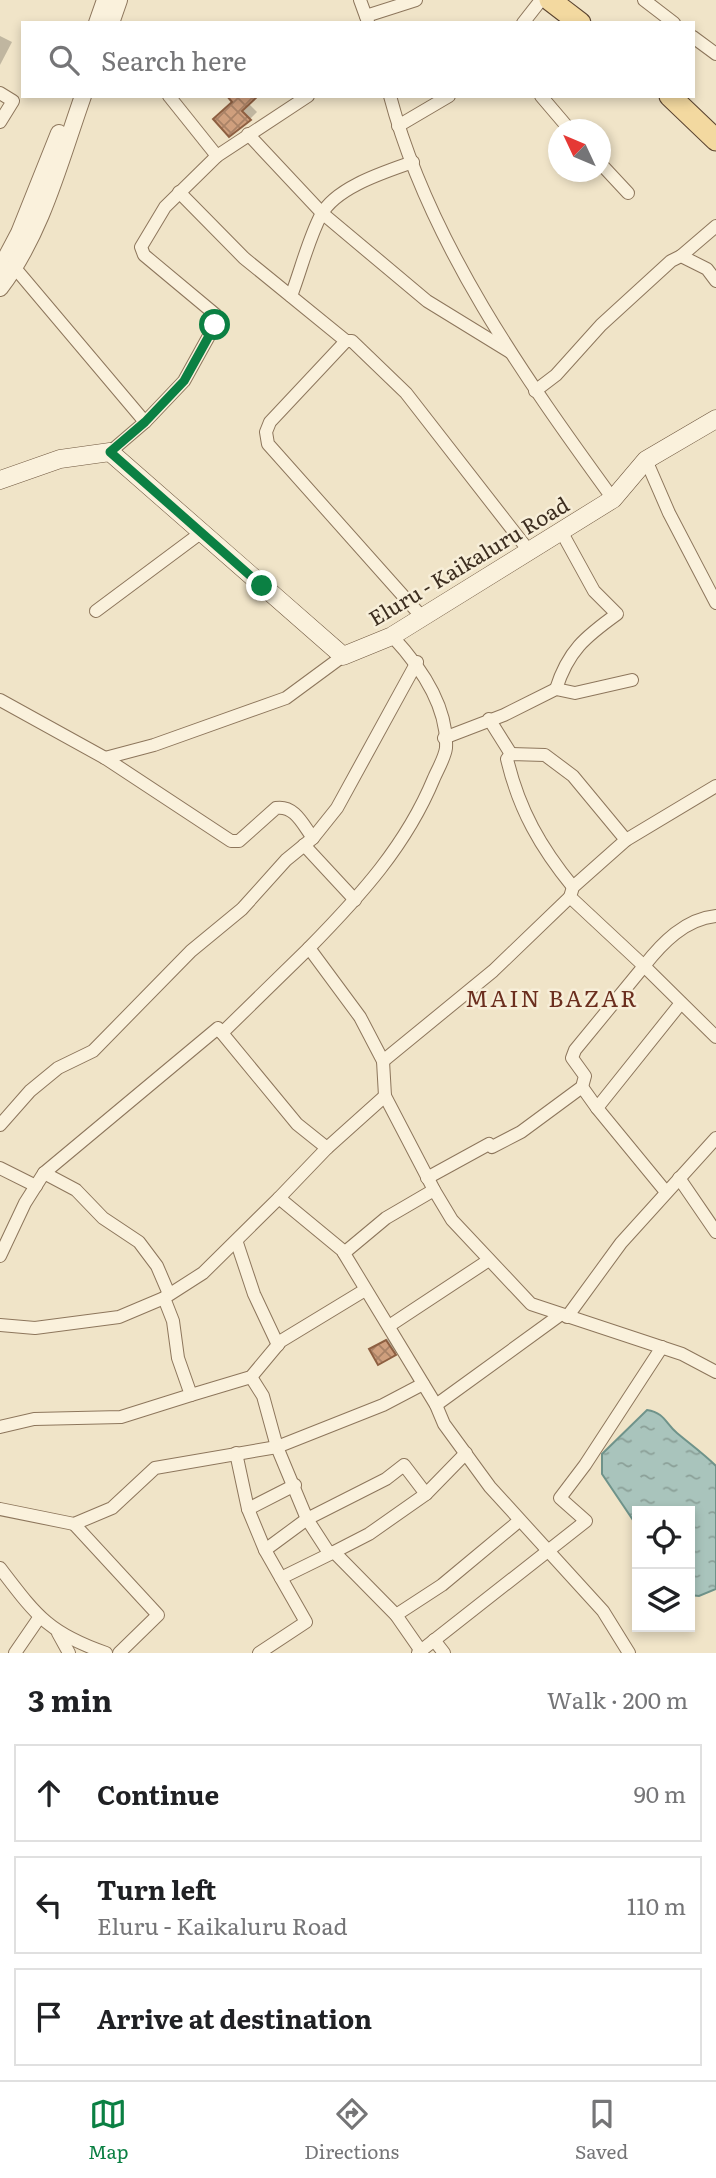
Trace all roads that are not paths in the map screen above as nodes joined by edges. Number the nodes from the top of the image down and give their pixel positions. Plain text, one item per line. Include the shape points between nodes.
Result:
1 (105, 0) edge
2 (119, 0) edge
3 (360, 0) edge
4 (416, 0) edge
5 (541, 0) edge
6 (550, 0) edge
7 (644, 0) edge
8 (367, 20) edge
9 (98, 21) edge
10 (112, 21) edge
11 (525, 21) edge
12 (577, 21) edge
13 (671, 21) edge
14 (695, 38) edge
15 (716, 54) edge
16 (0, 93) edge
17 (71, 98) edge
18 (82, 98) edge
19 (171, 98) edge
20 (305, 98) edge
21 (391, 98) edge
22 (446, 98) edge
23 (543, 98) edge
24 (672, 98) edge
25 (561, 119) edge
26 (0, 122) edge
27 (398, 126) junction
28 (248, 134) junction
29 (716, 140) edge
30 (217, 156) junction
31 (413, 162) junction
32 (611, 175) edge
33 (179, 192) junction
34 (628, 193) dead end
35 (322, 213) junction
36 (716, 226) edge
37 (681, 256) junction
38 (8, 268) edge
39 (716, 281) edge
40 (0, 288) edge
41 (291, 296) junction
42 (346, 341) junction
43 (513, 354) junction
44 (535, 391) junction
45 (716, 419) edge
46 (145, 422) junction
47 (110, 452) junction
48 (646, 460) junction
49 (0, 480) edge
50 (613, 499) junction
51 (561, 531) junction
52 (202, 532) junction
53 (529, 551) junction
54 (716, 603) edge
55 (96, 611) dead end
56 (422, 617) junction
57 (392, 636) junction
58 (343, 656) junction
59 (417, 662) junction
60 (632, 680) dead end
61 (556, 689) junction
62 (0, 701) edge
63 (489, 719) junction
64 (444, 738) junction
65 (511, 754) junction
66 (105, 758) junction
67 (716, 786) edge
68 (626, 840) junction
69 (309, 842) junction
70 (572, 892) junction
71 (355, 900) junction
72 (716, 916) edge
73 (309, 948) junction
74 (643, 966) junction
75 (681, 1003) junction
76 (222, 1033) junction
77 (716, 1037) edge
78 (383, 1061) junction
79 (582, 1087) junction
80 (386, 1096) junction
81 (597, 1108) junction
82 (0, 1125) edge
83 (716, 1138) edge
84 (327, 1149) junction
85 (0, 1168) edge
86 (44, 1173) junction
87 (427, 1178) junction
88 (679, 1178) junction
89 (36, 1186) junction
90 (434, 1190) junction
91 (666, 1192) junction
92 (279, 1198) junction
93 (716, 1232) edge
94 (237, 1243) junction
95 (344, 1253) junction
96 (0, 1256) edge
97 (489, 1260) junction
98 (365, 1290) junction
99 (167, 1296) junction
100 (564, 1316) junction
101 (0, 1325) edge
102 (389, 1326) junction
103 (278, 1345) junction
104 (662, 1347) junction
105 (716, 1372) edge
106 (251, 1377) junction
107 (423, 1384) junction
108 (191, 1395) junction
109 (436, 1405) junction
110 (0, 1427) edge
111 (277, 1447) junction
112 (236, 1453) junction
113 (466, 1453) junction
114 (295, 1485) junction
115 (426, 1494) junction
116 (0, 1509) edge
117 (248, 1509) junction
118 (307, 1520) junction
119 (519, 1521) junction
120 (74, 1524) junction
121 (265, 1550) junction
122 (547, 1551) junction
123 (331, 1553) junction
124 (0, 1568) edge
125 (281, 1578) junction
126 (396, 1615) junction
127 (39, 1619) junction
128 (58, 1633) junction
129 (434, 1640) junction
130 (419, 1652) edge
131 (15, 1653) edge
132 (69, 1653) edge
133 (106, 1653) edge
134 (119, 1653) edge
135 (259, 1653) edge
136 (444, 1653) edge
137 (629, 1653) edge

1 - 9 street
2 - 10 street
3 - 8 street
4 - 8 street
5 - 11 street
6 - 12 main road
7 - 13 street
14 - 15 street
16 - 26 street via 13,101
17 - 38 street
18 - 38 street via 44,207
19 - 30 street
20 - 28 street
21 - 27 street
22 - 27 street
23 - 25 street
24 - 29 main road
27 - 31 street
28 - 30 street
28 - 35 street
30 - 33 street
31 - 35 street via 350,188
31 - 43 street via 455,257
32 - 34 street
33 - 41 street via 244,258
33 - 46 street via 141,249 216,315 215,325 184,381
35 - 41 street
35 - 43 street via 428,301
36 - 37 street
37 - 39 street via 707,269
37 - 44 street via 601,325 556,375
38 - 40 street
38 - 46 street
41 - 42 street
42 - 53 street via 352,341 406,393
42 - 56 street via 270,422 268,444
43 - 44 street
44 - 50 street
45 - 48 main road, Eluru - Kaikaluru Road
46 - 47 street
47 - 49 main road via 60,459
47 - 52 main road
48 - 50 main road, Eluru - Kaikaluru Road
48 - 54 street
50 - 51 main road, Eluru - Kaikaluru Road
51 - 53 main road, Eluru - Kaikaluru Road
51 - 61 street via 594,591 617,614 592,632 565,662
52 - 55 street
52 - 58 main road
53 - 56 main road, Eluru - Kaikaluru Road
56 - 57 main road, Eluru - Kaikaluru Road
57 - 58 main road, Eluru - Kaikaluru Road
57 - 59 street
58 - 66 street via 286,698
59 - 64 street via 439,710
59 - 69 street via 337,808
60 - 61 street via 576,693
61 - 63 street
62 - 66 street
63 - 64 street
63 - 65 street
64 - 71 street via 446,750 409,831
65 - 68 street via 545,755 573,776
65 - 70 street via 507,759 523,812
66 - 69 street via 231,841 239,841 283,807 292,810
67 - 68 street
68 - 70 street
69 - 71 street
69 - 82 street via 286,860 243,909 191,951 93,1051 58,1068
70 - 74 street
70 - 78 street via 493,971
71 - 73 street
72 - 74 street via 674,933
73 - 76 street
73 - 78 street via 360,1017
74 - 75 street
74 - 79 street via 575,1050 572,1058 584,1076
75 - 77 street
75 - 81 street
76 - 84 street via 297,1124
76 - 86 street via 219,1028
78 - 80 street
79 - 81 street
79 - 87 street via 521,1132
80 - 84 street
80 - 87 street
81 - 91 street
83 - 88 street
84 - 92 street
85 - 89 street
86 - 89 street
86 - 99 street via 76,1191 103,1218 139,1242 157,1266
87 - 90 street
88 - 91 street
88 - 93 street
89 - 96 street
90 - 95 street via 386,1218
90 - 97 street via 452,1220
91 - 100 street
92 - 94 street
92 - 95 street
94 - 99 street via 204,1273
94 - 103 street
95 - 98 street
97 - 100 street via 531,1304
97 - 102 street
98 - 102 street
98 - 103 street
99 - 101 street via 119,1317 36,1328
99 - 108 street via 178,1357
100 - 104 street
100 - 109 street
102 - 107 street
103 - 106 street
104 - 105 street
104 - 122 street via 560,1498 586,1521
106 - 108 street
106 - 111 street via 263,1396
107 - 109 street
107 - 111 street
108 - 110 street via 121,1417 34,1419
109 - 113 street
111 - 112 street
111 - 114 street
112 - 117 street
112 - 120 street via 155,1468 112,1508
113 - 115 street
113 - 119 street
114 - 117 street
114 - 118 street
115 - 118 street via 404,1465
115 - 123 street via 369,1534
116 - 120 street
117 - 121 street
118 - 121 street
118 - 123 street
119 - 122 street
119 - 126 street via 442,1585
120 - 134 street via 158,1615
121 - 125 street
122 - 129 street
122 - 137 street via 603,1611
123 - 125 street
123 - 126 street
124 - 127 street
125 - 135 street via 306,1622
126 - 130 street
127 - 128 street
127 - 131 street
128 - 132 street
128 - 133 street
129 - 130 street
129 - 136 street

